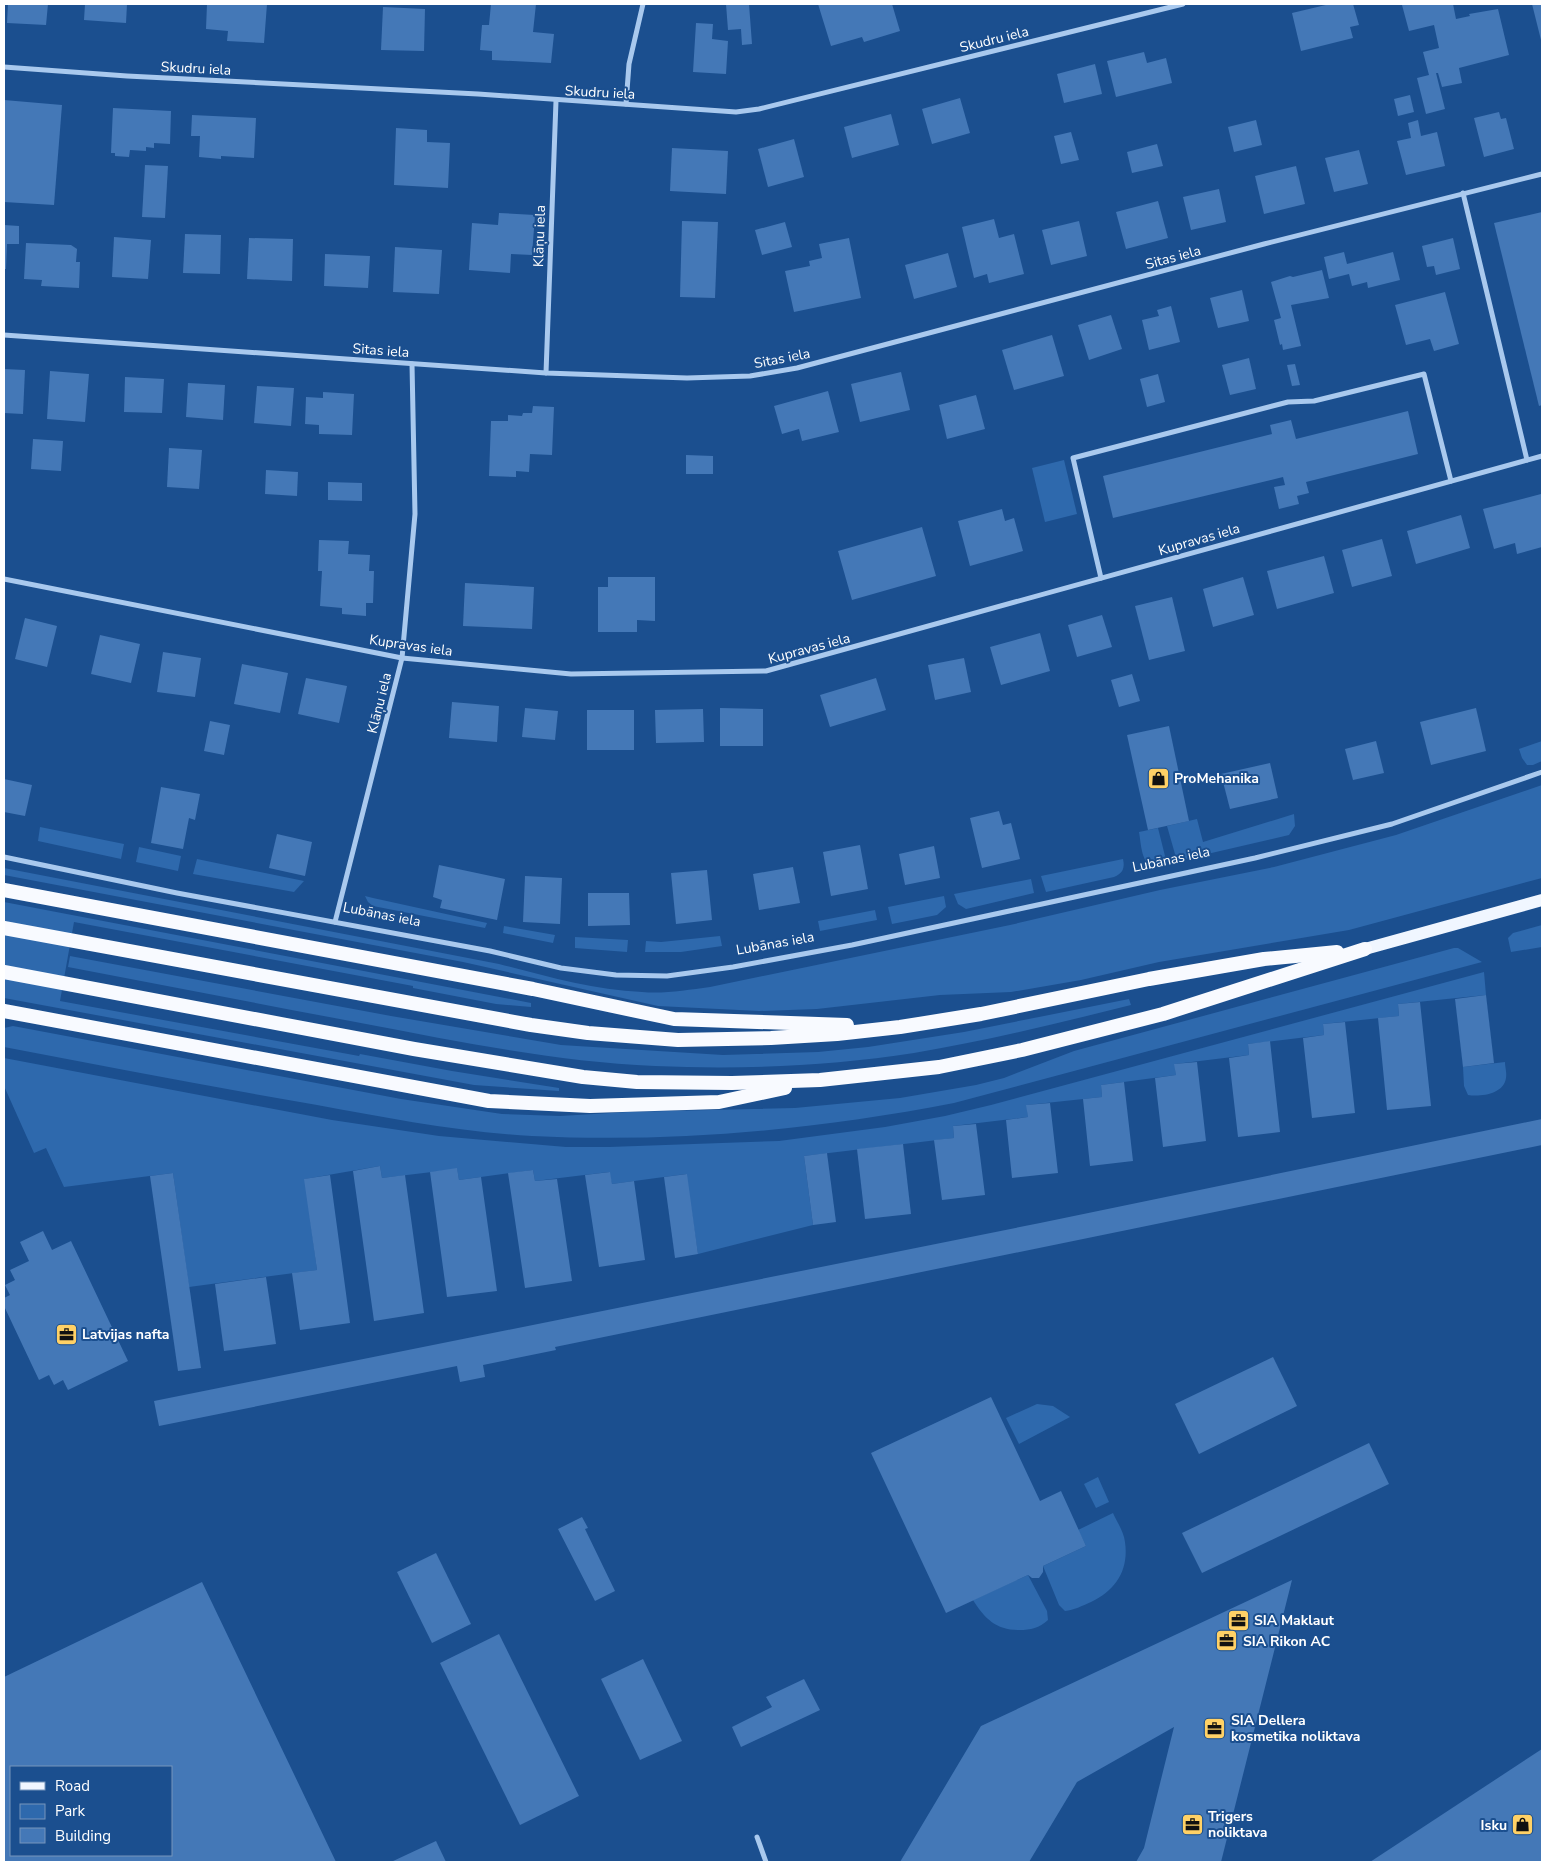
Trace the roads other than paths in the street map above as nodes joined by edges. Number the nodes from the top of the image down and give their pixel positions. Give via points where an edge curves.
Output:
1 (643, 4) edge
2 (1184, 4) edge
3 (4, 67) edge
4 (556, 101) junction
5 (626, 104) junction
6 (1542, 174) edge
7 (1463, 193) junction
8 (4, 335) edge
9 (412, 364) junction
10 (546, 373) junction
11 (1542, 456) edge
12 (1527, 460) junction
13 (1451, 481) junction
14 (1101, 578) junction
15 (4, 579) edge
16 (402, 658) junction
17 (1542, 772) edge
18 (4, 857) edge
19 (4, 890) edge
20 (1542, 900) edge
21 (335, 922) junction
22 (4, 928) edge
23 (1365, 949) junction
24 (4, 972) edge
25 (4, 1010) edge
26 (900, 1027) junction
27 (820, 1080) junction
28 (757, 1837) dead end
29 (766, 1862) edge

1 - 5 street via 629,64
2 - 5 street, Skudru iela via 759,109 736,112
3 - 4 street, Skudru iela
4 - 5 street, Skudru iela
4 - 10 street, Klāņu iela
6 - 7 street, Sitas iela
7 - 10 street, Sitas iela via 797,368 750,376 687,378
7 - 12 street
8 - 9 street, Sitas iela
9 - 10 street, Sitas iela
9 - 16 street, Klāņu iela via 415,514
11 - 12 street, Kupravas iela
12 - 13 street, Kupravas iela
13 - 14 street, Kupravas iela
13 - 14 street via 1424,374 1314,400 1288,402 1073,458
14 - 16 street, Kupravas iela via 766,671 571,674
15 - 16 street, Kupravas iela
16 - 21 street, Klāņu iela
17 - 21 street, Lubānas iela via 1392,824 1254,858 852,945 716,970 667,976 607,974 560,968 490,951
18 - 21 street, Lubānas iela
19 - 26 highway via 418,967 674,1019
20 - 23 main road
22 - 26 highway via 446,1011 588,1033 678,1040 771,1038
23 - 26 highway via 1264,959
23 - 27 highway via 1163,1014 1022,1050 939,1067
24 - 27 highway via 414,1049 583,1077 637,1082
25 - 27 highway via 489,1102 590,1106 719,1102
28 - 29 street

